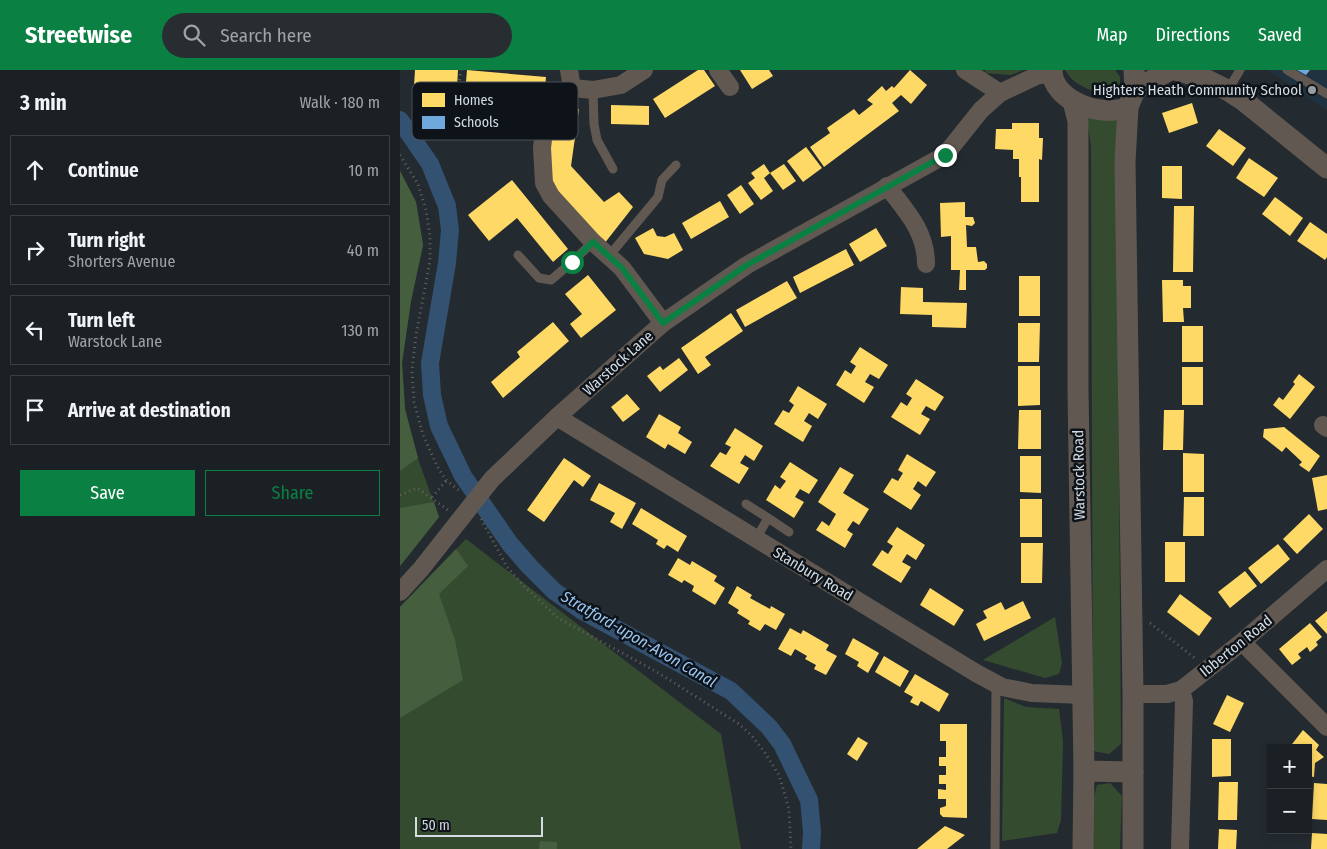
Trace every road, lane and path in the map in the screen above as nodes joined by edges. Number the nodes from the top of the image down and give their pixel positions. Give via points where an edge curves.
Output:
1 (644, 70) edge
2 (718, 70) edge
3 (964, 70) edge
4 (1170, 70) edge
5 (1175, 70) edge
6 (1240, 70) edge
7 (1287, 70) edge
8 (1052, 72) edge
9 (730, 88) dead end
10 (578, 89) edge
11 (1133, 89) edge
12 (593, 90) junction
13 (1228, 90) junction
14 (1000, 93) junction
15 (1327, 94) edge
16 (1073, 101) junction
17 (543, 140) edge
18 (400, 155) edge
19 (676, 165) dead end
20 (1327, 168) edge
21 (613, 169) dead end
22 (887, 186) junction
23 (593, 242) junction
24 (518, 255) dead end
25 (609, 256) junction
26 (926, 264) dead end
27 (663, 323) junction
28 (557, 417) junction
29 (446, 480) junction
30 (453, 484) dead end
31 (400, 495) edge
32 (746, 504) dead end
33 (479, 516) dead end
34 (768, 518) junction
35 (789, 532) dead end
36 (756, 539) junction
37 (1327, 568) edge
38 (400, 592) edge
39 (1146, 620) dead end
40 (1242, 642) junction
41 (1209, 669) junction
42 (996, 684) junction
43 (1181, 690) junction
44 (1133, 694) junction
45 (1083, 695) junction
46 (1327, 727) edge
47 (1084, 771) junction
48 (1133, 772) junction
49 (791, 849) edge
50 (995, 849) edge
51 (1083, 849) edge
52 (1133, 849) edge
53 (1180, 849) edge

1 - 12 street via 620,85
2 - 9 street
3 - 14 street
4 - 11 street
5 - 13 street via 1204,78
6 - 13 lane
7 - 15 lane
8 - 14 street, Warstock Lane
8 - 16 street via 1058,89
10 - 12 street
11 - 16 street via 1120,111 1099,110
11 - 44 street via 1125,162
12 - 21 lane via 597,140
13 - 20 street
14 - 22 street, Warstock Lane via 945,155
16 - 45 street, Warstock Road via 1078,121
17 - 23 street via 544,183 551,196
18 - 29 path via 418,184 430,236 430,261 412,370 414,402 423,435
19 - 25 lane via 662,180 658,197
22 - 26 street via 918,228 926,250
22 - 27 street, Warstock Lane via 747,265
23 - 24 lane via 550,280 539,278
23 - 25 street
25 - 27 street via 622,268
27 - 28 street, Warstock Lane
28 - 36 street, Stanbury Road
28 - 38 street, Warstock Lane via 492,479
29 - 30 path
29 - 31 path via 432,497 417,488
32 - 34 lane
33 - 49 path via 508,567 558,618 657,672 739,724 752,736 779,775 789,809
34 - 35 lane
34 - 36 lane
36 - 42 street, Stanbury Road
37 - 40 street, Ibberton Road
39 - 41 path
40 - 41 street, Ibberton Road
40 - 46 street
41 - 43 street, Ibberton Road
42 - 45 street, Stanbury Road via 1032,693
42 - 50 lane
43 - 44 street, Ibberton Road via 1167,694
43 - 53 street via 1184,701
44 - 48 street
45 - 47 street, Warstock Road
47 - 48 street
47 - 51 street, Warstock Road
48 - 52 street

